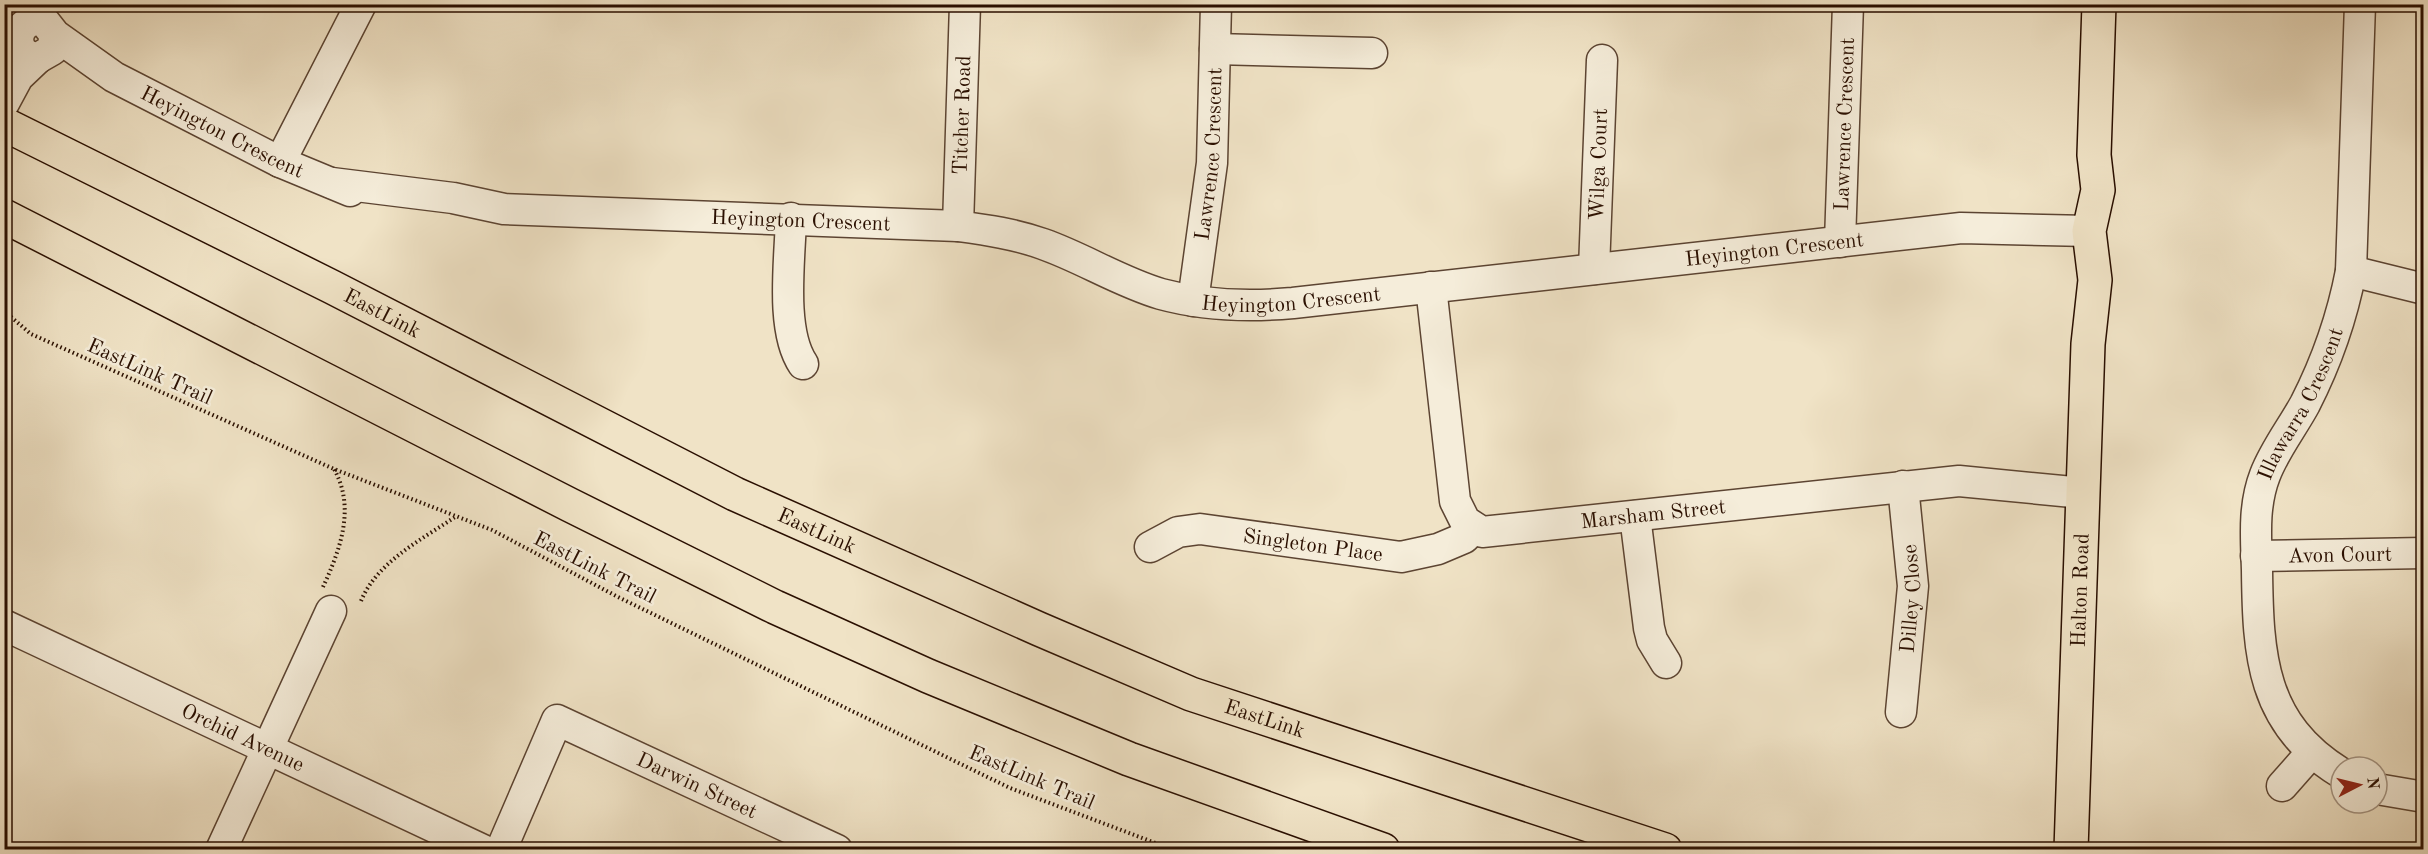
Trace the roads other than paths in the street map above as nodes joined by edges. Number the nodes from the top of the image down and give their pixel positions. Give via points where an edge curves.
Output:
1 (361, 4) edge
2 (965, 4) edge
3 (1216, 4) edge
4 (1848, 4) edge
5 (2098, 4) edge
6 (2360, 4) edge
7 (32, 34) edge
8 (1215, 49) junction
9 (1372, 53) dead end
10 (1602, 60) dead end
11 (4, 104) edge
12 (4, 124) edge
13 (280, 162) junction
14 (4, 216) edge
15 (791, 218) junction
16 (958, 226) junction
17 (2082, 230) junction
18 (1840, 242) junction
19 (1594, 269) junction
20 (2351, 271) junction
21 (1431, 287) junction
22 (2424, 289) edge
23 (1193, 301) junction
24 (803, 364) dead end
25 (1903, 486) junction
26 (2083, 493) junction
27 (1635, 516) junction
28 (1474, 528) junction
29 (1150, 547) dead end
30 (2424, 553) edge
31 (2256, 556) junction
32 (327, 599) road end
33 (4, 625) edge
34 (1666, 663) dead end
35 (1901, 712) dead end
36 (268, 751) junction
37 (2312, 752) junction
38 (2329, 764) edge
39 (2282, 786) dead end
40 (2389, 791) edge
41 (2424, 797) edge
42 (789, 839) edge
43 (221, 849) edge
44 (483, 849) edge
45 (501, 849) edge
46 (837, 849) edge
47 (1383, 849) edge
48 (1665, 849) edge
49 (2071, 849) edge

1 - 13 street
2 - 16 street, Titcher Road
3 - 8 street, Lawrence Crescent
4 - 18 street, Lawrence Crescent
5 - 17 main road, Halton Road via 2094,155 2098,190
6 - 20 street, Illawarra Crescent
7 - 11 street
7 - 13 street, Heyington Crescent
8 - 9 street
8 - 23 street, Lawrence Crescent via 1212,163
10 - 19 street, Wilga Court
12 - 48 main road, EastLink via 735,494 1039,629 1191,694
13 - 15 street, Heyington Crescent via 332,183 504,208
14 - 47 main road via 776,607 1097,746
15 - 16 street, Heyington Crescent
15 - 24 street via 789,325 792,344
16 - 23 street, Heyington Crescent via 1043,243 1136,285
17 - 18 street, Heyington Crescent via 1978,227
17 - 26 main road, Halton Road via 2096,280 2089,330
18 - 19 street, Heyington Crescent
19 - 21 street, Heyington Crescent
20 - 22 street
20 - 31 street, Illawarra Crescent via 2337,332 2324,364 2264,477 2256,512
21 - 23 street, Heyington Crescent via 1270,305
21 - 28 street via 1455,501 1459,513
25 - 26 street, Marsham Street via 1959,481
25 - 27 street, Marsham Street
25 - 35 street, Dilley Close via 1913,586
26 - 49 main road, Halton Road
27 - 28 street, Marsham Street via 1502,532
27 - 34 street via 1649,628
28 - 29 street, Singleton Place via 1445,547 1401,557 1200,529 1178,532
30 - 31 street, Avon Court
31 - 37 street, Illawarra Crescent via 2263,669 2282,714
32 - 36 street
33 - 36 street, Orchid Avenue
36 - 43 street
36 - 44 street, Orchid Avenue
37 - 38 street, Illawarra Crescent
37 - 39 street
40 - 41 street
42 - 45 street, Darwin Street via 557,720
42 - 46 street, Darwin Street

